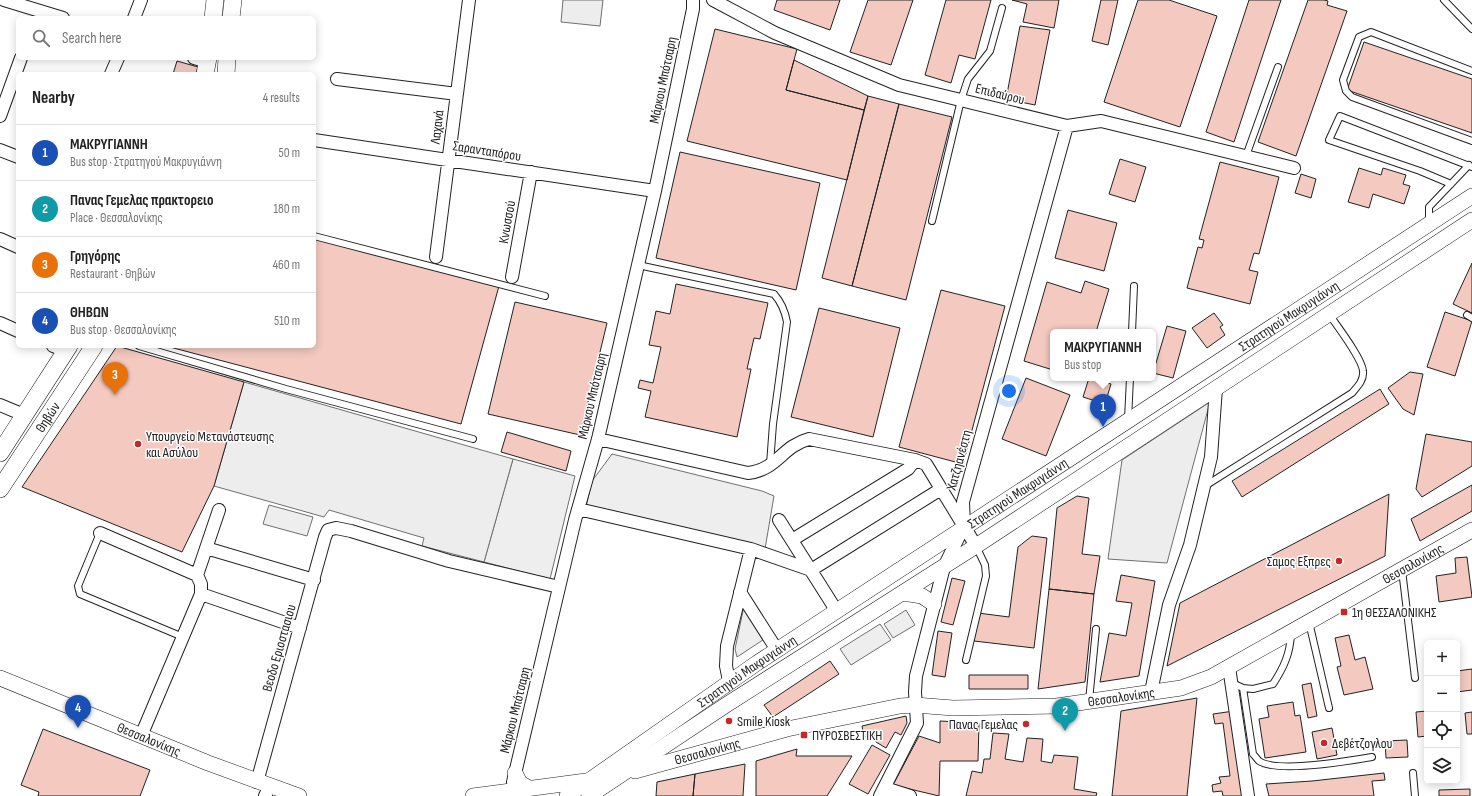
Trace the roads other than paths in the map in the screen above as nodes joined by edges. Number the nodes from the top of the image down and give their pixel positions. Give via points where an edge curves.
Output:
1 (4, 0) edge
2 (141, 0) edge
3 (216, 0) edge
4 (233, 0) edge
5 (469, 0) edge
6 (693, 0) edge
7 (713, 0) edge
8 (1444, 0) edge
9 (1002, 8) dead end
10 (39, 10) edge
11 (57, 16) edge
12 (135, 16) edge
13 (213, 16) edge
14 (231, 16) edge
15 (1472, 30) edge
16 (20, 60) edge
17 (117, 60) edge
18 (227, 60) edge
19 (1278, 67) dead end
20 (1472, 71) edge
21 (16, 72) edge
22 (112, 72) edge
23 (226, 72) edge
24 (16, 73) edge
25 (337, 79) dead end
26 (9, 93) edge
27 (457, 94) junction
28 (961, 100) junction
29 (0, 116) edge
30 (1067, 126) junction
31 (316, 140) edge
32 (1472, 142) edge
33 (0, 150) edge
34 (16, 156) edge
35 (1246, 156) junction
36 (448, 160) junction
37 (1470, 166) edge
38 (1294, 168) dead end
39 (531, 172) junction
40 (1451, 184) junction
41 (655, 191) junction
42 (1472, 196) edge
43 (1472, 220) edge
44 (932, 221) dead end
45 (1429, 224) junction
46 (316, 237) edge
47 (0, 239) edge
48 (16, 246) edge
49 (436, 257) dead end
50 (638, 265) junction
51 (512, 277) dead end
52 (1134, 286) dead end
53 (545, 296) dead end
54 (1329, 314) junction
55 (0, 323) edge
56 (1132, 329) edge
57 (16, 330) edge
58 (63, 348) edge
59 (93, 348) edge
60 (146, 348) edge
61 (1130, 381) edge
62 (1216, 388) junction
63 (0, 405) edge
64 (24, 415) junction
65 (1128, 419) junction
66 (473, 439) dead end
67 (598, 439) junction
68 (0, 453) edge
69 (916, 460) junction
70 (769, 467) junction
71 (1205, 486) junction
72 (0, 489) edge
73 (940, 489) junction
74 (578, 509) junction
75 (219, 510) dead end
76 (779, 520) dead end
77 (964, 526) junction
78 (1472, 530) edge
79 (100, 533) joint
80 (792, 540) junction
81 (976, 546) junction
82 (206, 548) junction
83 (752, 549) junction
84 (944, 567) junction
85 (811, 570) junction
86 (1402, 570) junction
87 (197, 575) junction
88 (314, 580) junction
89 (560, 587) junction
90 (740, 592) junction
91 (903, 593) junction
92 (201, 594) junction
93 (934, 604) junction
94 (836, 610) junction
95 (1309, 622) junction
96 (300, 628) junction
97 (1096, 629) dead end
98 (1292, 632) junction
99 (183, 637) junction
100 (777, 650) junction
101 (966, 660) dead end
102 (1229, 667) junction
103 (0, 678) edge
104 (1416, 678) dead end
105 (729, 681) junction
106 (1232, 683) junction
107 (1243, 688) junction
108 (1151, 692) junction
109 (1089, 702) junction
110 (916, 705) junction
111 (1329, 708) dead end
112 (141, 736) junction
113 (1372, 756) dead end
114 (515, 773) junction
115 (1413, 773) dead end
116 (619, 777) junction
117 (264, 788) edge
118 (529, 788) junction
119 (592, 789) edge
120 (882, 792) edge
121 (512, 793) edge
122 (299, 796) edge
123 (473, 796) edge
124 (567, 796) edge
125 (910, 796) edge
126 (1248, 796) edge
127 (1415, 796) edge

1 - 10 street
2 - 12 street
3 - 13 main road
4 - 14 main road
5 - 27 street, Λαχανά
6 - 41 street, Μάρκου Μπότσαρη
7 - 28 street, Επιδαύρου via 775,33 888,82
8 - 15 lane
9 - 28 lane via 990,51 968,79
10 - 11 street
16 - 21 street
17 - 22 street
18 - 23 main road
19 - 35 lane
20 - 32 lane via 1371,32 1359,37 1343,80 1346,92 1352,96
24 - 26 street
25 - 27 street
26 - 29 street
27 - 36 street, Λαχανά
28 - 30 street, Επιδαύρου
28 - 44 lane
30 - 35 street, Επιδαύρου via 1101,121
30 - 77 street, Χατζηανέστη via 963,502
31 - 36 street, Σαρανταπόρου
33 - 34 street
35 - 38 street, Επιδαύρου
36 - 39 street, Σαρανταπόρου
36 - 49 street, Λαχανά
37 - 40 lane
37 - 40 lane via 1340,116 1329,140 1413,168
39 - 41 street, Σαρανταπόρου
39 - 51 street, Κνωσσού
40 - 45 lane via 1429,206
41 - 50 street, Μάρκου Μπότσαρη
42 - 45 street, Στρατηγού Μακρυγιάννη
43 - 54 street, Στρατηγού Μακρυγιάννη
45 - 65 street, Στρατηγού Μακρυγιάννη
46 - 53 lane
47 - 48 street
50 - 67 street, Μάρκου Μπότσαρη
50 - 70 lane via 774,294 780,300 787,322
52 - 56 lane
54 - 62 street, Στρατηγού Μακρυγιάννη
54 - 71 lane via 1362,364 1362,379 1358,386 1352,393
55 - 57 street
58 - 64 main road, Θηβών
59 - 72 main road, Θηβών
60 - 66 lane
61 - 65 lane
62 - 71 street via 1211,457
62 - 81 street, Στρατηγού Μακρυγιάννη
63 - 64 street
64 - 68 main road, Θηβών
65 - 77 street, Στρατηγού Μακρυγιάννη
67 - 70 street via 748,473 760,472
67 - 74 street, Μάρκου Μπότσαρη
69 - 70 street via 809,439 792,446
69 - 73 street via 926,464
69 - 80 street via 908,469
71 - 108 street via 1190,545 1169,605
73 - 77 street
73 - 85 street
74 - 83 street
74 - 89 street, Μάρκου Μπότσαρη
75 - 82 street
76 - 80 street
77 - 81 street
77 - 84 street, Χατζηανέστη
77 - 94 street, Στρατηγού Μακρυγιάννη
78 - 86 street, Θεσσαλονίκης
79 - 87 street
79 - 99 lane via 78,586 80,594
80 - 85 street
81 - 84 street, Στρατηγού Μακρυγιάννη
81 - 101 lane via 984,560 986,576
82 - 87 street
82 - 88 street
83 - 85 street
83 - 90 street
84 - 91 street, Στρατηγού Μακρυγιάννη
84 - 93 street, Χατζηανέστη
85 - 94 street
86 - 95 street, Θεσσαλονίκης
86 - 104 lane
87 - 92 street via 201,584
88 - 89 street, Βεοδο Εριοστασιου via 325,537 328,530 336,528 449,561
88 - 96 street, Βεοδο Εριοστασιου
89 - 114 street, Μάρκου Μπότσαρη
90 - 100 street
90 - 105 street via 726,656
91 - 93 street via 922,596
91 - 116 street, Στρατηγού Μακρυγιάννη via 726,705
92 - 96 street
92 - 99 street
93 - 110 street, Χατζηανέστη via 916,676
94 - 100 street, Στρατηγού Μακρυγιάννη
95 - 98 street, Θεσσαλονίκης
95 - 111 lane
96 - 117 street, Βεοδο Εριοστασιου
97 - 109 lane
98 - 102 street, Θεσσαλονίκης
98 - 107 lane via 1290,651 1283,669 1273,684 1253,689
99 - 112 street
100 - 105 street, Στρατηγού Μακρυγιάννη
102 - 106 street
102 - 108 street, Θεσσαλονίκης via 1194,684
103 - 112 street, Θεσσαλονίκης
105 - 119 street, Στρατηγού Μακρυγιάννη
106 - 107 lane
106 - 126 street
107 - 113 lane via 1253,754 1259,761 1272,765 1326,765
108 - 109 street, Θεσσαλονίκης
109 - 110 street, Θεσσαλονίκης via 1040,707 953,708
110 - 116 street, Θεσσαλονίκης via 787,729
110 - 120 street, Χατζηανέστη via 917,723
112 - 117 street, Θεσσαλονίκης
114 - 118 street via 520,783
114 - 121 street, Μάρκου Μπότσαρη
115 - 127 lane
116 - 119 street, Στρατηγού Μακρυγιάννη
117 - 122 street, Θεσσαλονίκης
118 - 119 street
118 - 121 street
119 - 124 street, Στρατηγού Μακρυγιάννη
120 - 125 street
121 - 123 street

